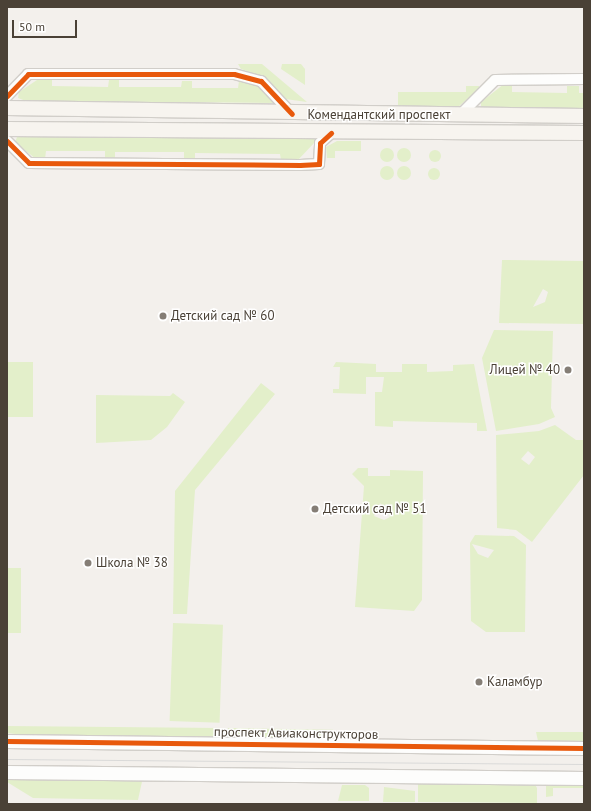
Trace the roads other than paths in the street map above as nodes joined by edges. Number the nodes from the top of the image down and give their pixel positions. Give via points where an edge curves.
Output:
1 (584, 79) edge
2 (7, 96) edge
3 (7, 108) edge
4 (292, 114) junction
5 (460, 115) junction
6 (584, 116) edge
7 (7, 129) edge
8 (331, 133) junction
9 (584, 133) edge
10 (7, 141) edge
11 (7, 741) edge
12 (584, 748) edge
13 (7, 772) edge
14 (584, 778) edge

1 - 5 street via 495,80
2 - 4 street via 28,74 234,74 261,81
3 - 4 main road, Комендантский проспект
4 - 5 main road, Комендантский проспект
5 - 6 main road, Комендантский проспект
7 - 8 main road, Комендантский проспект
8 - 9 main road, Комендантский проспект
8 - 10 street via 320,143 319,164 300,165 29,163
11 - 12 street, проспект Авиаконструкторов
13 - 14 street

